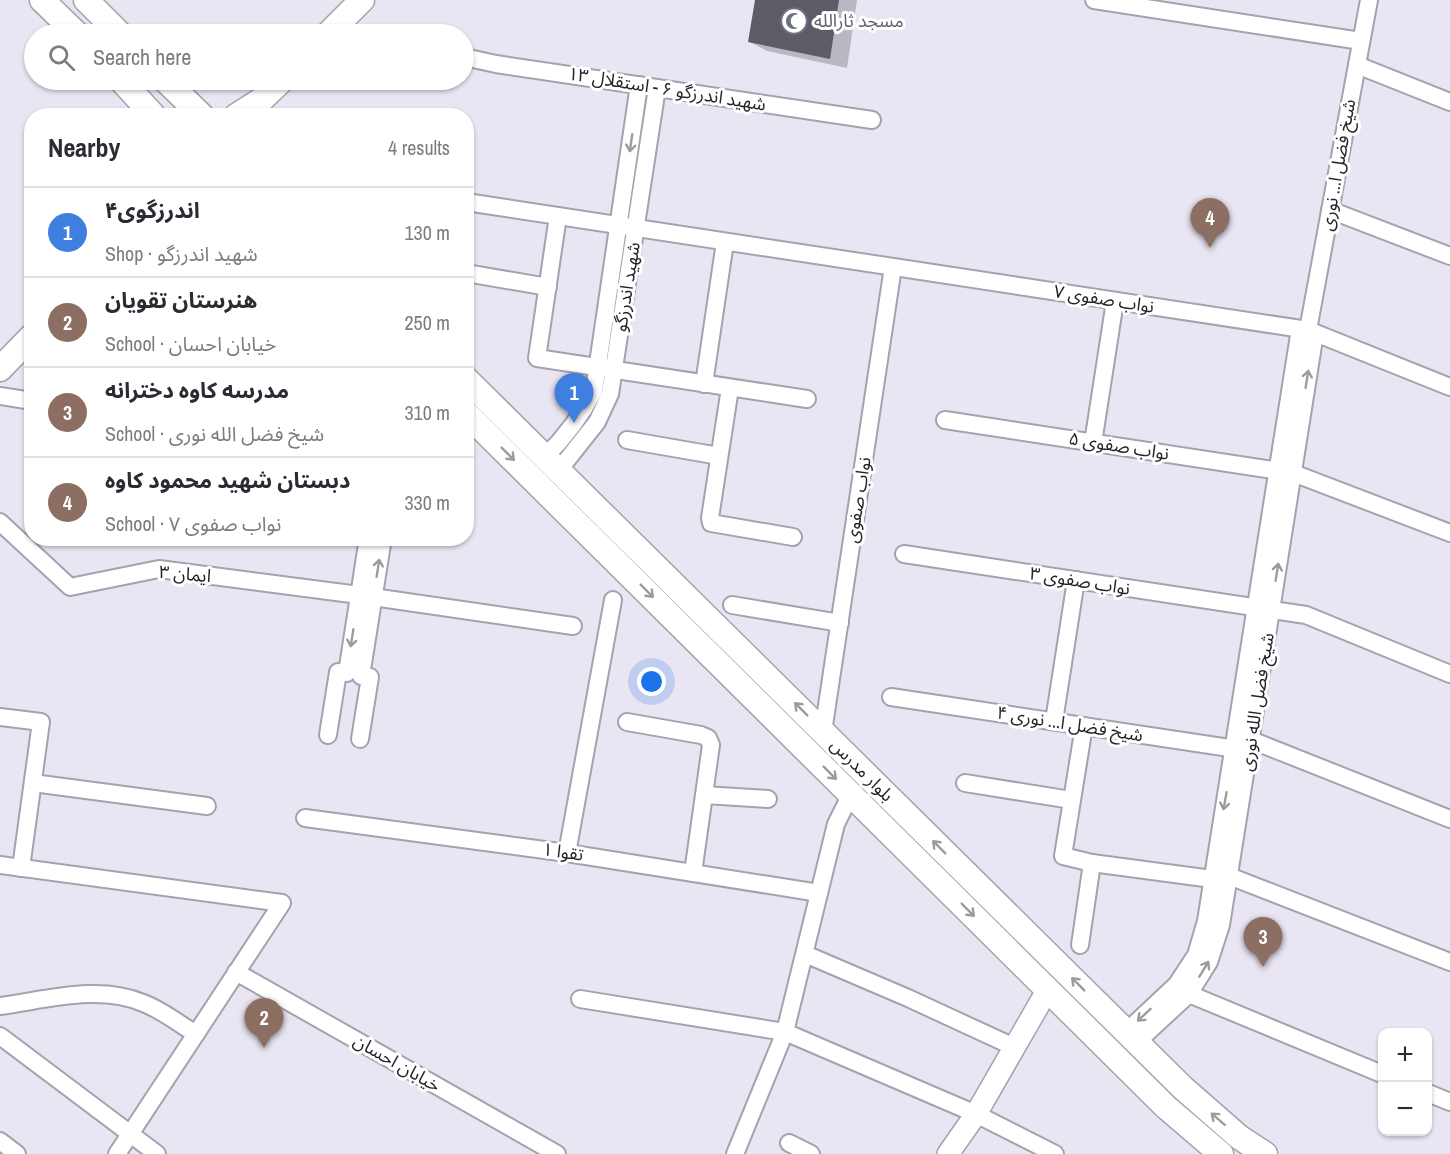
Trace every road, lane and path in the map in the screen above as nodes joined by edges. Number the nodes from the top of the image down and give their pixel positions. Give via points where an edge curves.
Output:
1 (42, 0) edge
2 (86, 0) edge
3 (362, 0) edge
4 (1094, 0) edge
5 (1369, 0) edge
6 (67, 24) edge
7 (110, 24) edge
8 (345, 24) edge
9 (1361, 41) junction
10 (474, 59) edge
11 (1357, 65) junction
12 (639, 85) junction
13 (657, 88) junction
14 (130, 90) edge
15 (175, 90) edge
16 (273, 90) edge
17 (1450, 102) edge
18 (147, 108) edge
19 (194, 108) edge
20 (257, 108) edge
21 (872, 120) dead end
22 (474, 203) edge
23 (1330, 210) junction
24 (558, 216) junction
25 (619, 226) junction
26 (636, 228) junction
27 (725, 242) junction
28 (1450, 256) edge
29 (893, 267) junction
30 (474, 274) edge
31 (548, 287) junction
32 (1115, 301) junction
33 (1308, 331) junction
34 (24, 344) edge
35 (0, 369) edge
36 (606, 369) junction
37 (704, 384) junction
38 (474, 386) edge
39 (1450, 387) edge
40 (730, 388) junction
41 (0, 396) edge
42 (24, 399) edge
43 (807, 399) dead end
44 (945, 420) dead end
45 (474, 421) edge
46 (627, 440) dead end
47 (1093, 443) junction
48 (719, 456) junction
49 (552, 463) junction
50 (1286, 472) junction
51 (0, 522) edge
52 (1450, 533) edge
53 (793, 537) dead end
54 (24, 544) edge
55 (26, 546) edge
56 (368, 546) edge
57 (381, 546) edge
58 (904, 554) dead end
59 (1076, 580) junction
60 (366, 596) junction
61 (613, 600) dead end
62 (732, 605) dead end
63 (1264, 608) junction
64 (840, 623) junction
65 (573, 626) dead end
66 (1450, 674) edge
67 (891, 697) dead end
68 (0, 717) edge
69 (1054, 721) junction
70 (627, 722) dead end
71 (1084, 726) junction
72 (823, 732) junction
73 (328, 735) dead end
74 (360, 739) dead end
75 (1245, 746) junction
76 (33, 783) junction
77 (965, 783) dead end
78 (851, 794) junction
79 (704, 795) junction
80 (768, 799) dead end
81 (1071, 800) junction
82 (207, 806) dead end
83 (305, 818) dead end
84 (1450, 819) edge
85 (567, 853) junction
86 (1092, 863) junction
87 (0, 865) edge
88 (21, 868) junction
89 (693, 873) junction
90 (1229, 876) junction
91 (1212, 879) junction
92 (819, 893) junction
93 (1080, 945) dead end
94 (805, 954) junction
95 (1450, 962) edge
96 (236, 972) junction
97 (1048, 989) junction
98 (1189, 994) junction
99 (580, 999) dead end
100 (0, 1006) edge
101 (785, 1032) junction
102 (196, 1034) junction
103 (0, 1036) edge
104 (1131, 1037) junction
105 (1014, 1047) junction
106 (1378, 1072) edge
107 (1432, 1095) edge
108 (1450, 1102) edge
109 (976, 1114) junction
110 (130, 1134) junction
111 (0, 1141) edge
112 (789, 1143) dead end
113 (18, 1154) edge
114 (117, 1154) edge
115 (157, 1154) edge
116 (557, 1154) edge
117 (735, 1154) edge
118 (811, 1154) edge
119 (948, 1154) edge
120 (1055, 1154) edge
121 (1221, 1154) edge
122 (1265, 1154) edge

1 - 6 main road
2 - 7 main road
3 - 8 main road
4 - 9 street
5 - 9 street, شیخ فضل ا... نوری
9 - 11 street, شیخ فضل ا... نوری
10 - 12 street, شهید اندرزگو ۶ - استقلال ۱۳
11 - 17 street
11 - 23 street, شیخ فضل ا... نوری
12 - 13 street, شهید اندرزگو ۶ - استقلال ۱۳
12 -> 25 street
13 - 21 street, شهید اندرزگو ۶ - استقلال ۱۳
13 - 26 street, شهید اندرزگو
14 - 18 main road
15 - 19 main road
16 - 20 main road
22 - 24 street, نواب صفوی ۷
23 - 28 street
23 - 33 street, شیخ فضل ا... نوری
24 - 25 street, نواب صفوی ۷
24 - 31 street
25 - 26 street, نواب صفوی ۷
25 - 36 street
26 - 27 street, نواب صفوی ۷
26 - 36 street, شهید اندرزگو
27 - 29 street, نواب صفوی ۷
27 - 37 street
29 - 32 street, نواب صفوی ۷
29 - 64 street, نواب صفوی
30 - 31 street
31 - 36 street via 537,358
32 - 33 street, نواب صفوی ۷
32 - 47 street
33 - 39 street, نواب صفوی ۷
33 - 50 street, شیخ فضل الله نوری
34 - 35 main road
36 - 37 street
36 - 49 street, شهید اندرزگو via 610,394 597,422
37 - 40 street
38 - 49 main road, بلوار مدرس
40 - 43 street
40 - 48 street
41 - 42 street
44 - 47 street, نواب صفوی ۵
45 -> 78 main road, بلوار مدرس
46 - 48 street
47 - 50 street, نواب صفوی ۵
48 - 53 street via 711,523
72 -> 49 main road, بلوار مدرس
50 - 52 street, نواب صفوی ۵
50 - 63 street, شیخ فضل الله نوری
51 - 54 street, ایمان ۳
55 - 60 street, ایمان ۳ via 70,587 159,569
56 - 60 street
60 -> 57 street
58 - 59 street, نواب صفوی ۳
59 - 63 street, نواب صفوی ۳
59 - 69 street
60 - 65 street
60 -> 73 street via 346,673 338,672
60 - 74 street via 361,676 370,677
61 - 85 street
62 - 64 street
63 - 66 street, نواب صفوی ۳ via 1306,615
63 - 75 street, شیخ فضل الله نوری
64 - 72 street, نواب صفوی
67 - 69 street, شیخ فضل ا... نوری ۴
68 - 76 street via 41,722
69 - 71 street, شیخ فضل ا... نوری ۴
70 - 79 street via 708,738 711,745
71 - 75 street, شیخ فضل ا... نوری ۴
71 - 81 street
104 -> 72 main road, بلوار مدرس
75 - 84 street, شیخ فضل ا... نوری ۴
75 - 90 street, شیخ فضل الله نوری
75 -> 91 street, شیخ فضل الله نوری
76 - 82 street
76 - 88 street
77 - 81 street
78 - 92 street via 836,824
78 -> 97 main road, بلوار مدرس
79 - 80 street
79 - 89 street
81 - 86 street via 1063,856
83 - 85 street, تقوا ۱
85 - 89 street, تقوا ۱
86 - 91 street
86 - 93 street
87 - 88 street
88 - 96 street via 282,903
89 - 92 street, تقوا ۱
90 - 91 street
90 - 95 street
98 -> 90 street, شیخ فضل الله نوری via 1209,962 1221,925
91 -> 104 street, شیخ فضل الله نوری via 1196,955 1177,984
92 - 94 street
94 - 101 street
94 - 105 street
96 - 102 street
96 - 116 street, خیابان احسان
97 - 105 street
97 - 121 main road, بلوار مدرس via 1166,1107
98 - 104 street, شیخ فضل الله نوری
98 - 106 street
99 - 101 street
100 - 102 street via 83,994 114,995 143,1003
101 - 109 street
101 - 117 street
102 - 110 street
103 - 110 street
122 -> 104 main road, بلوار مدرس via 1239,1137
105 - 109 street
107 - 108 street
109 - 119 street
109 - 120 street
110 - 114 street
110 - 115 street
111 - 113 street
112 - 118 street

